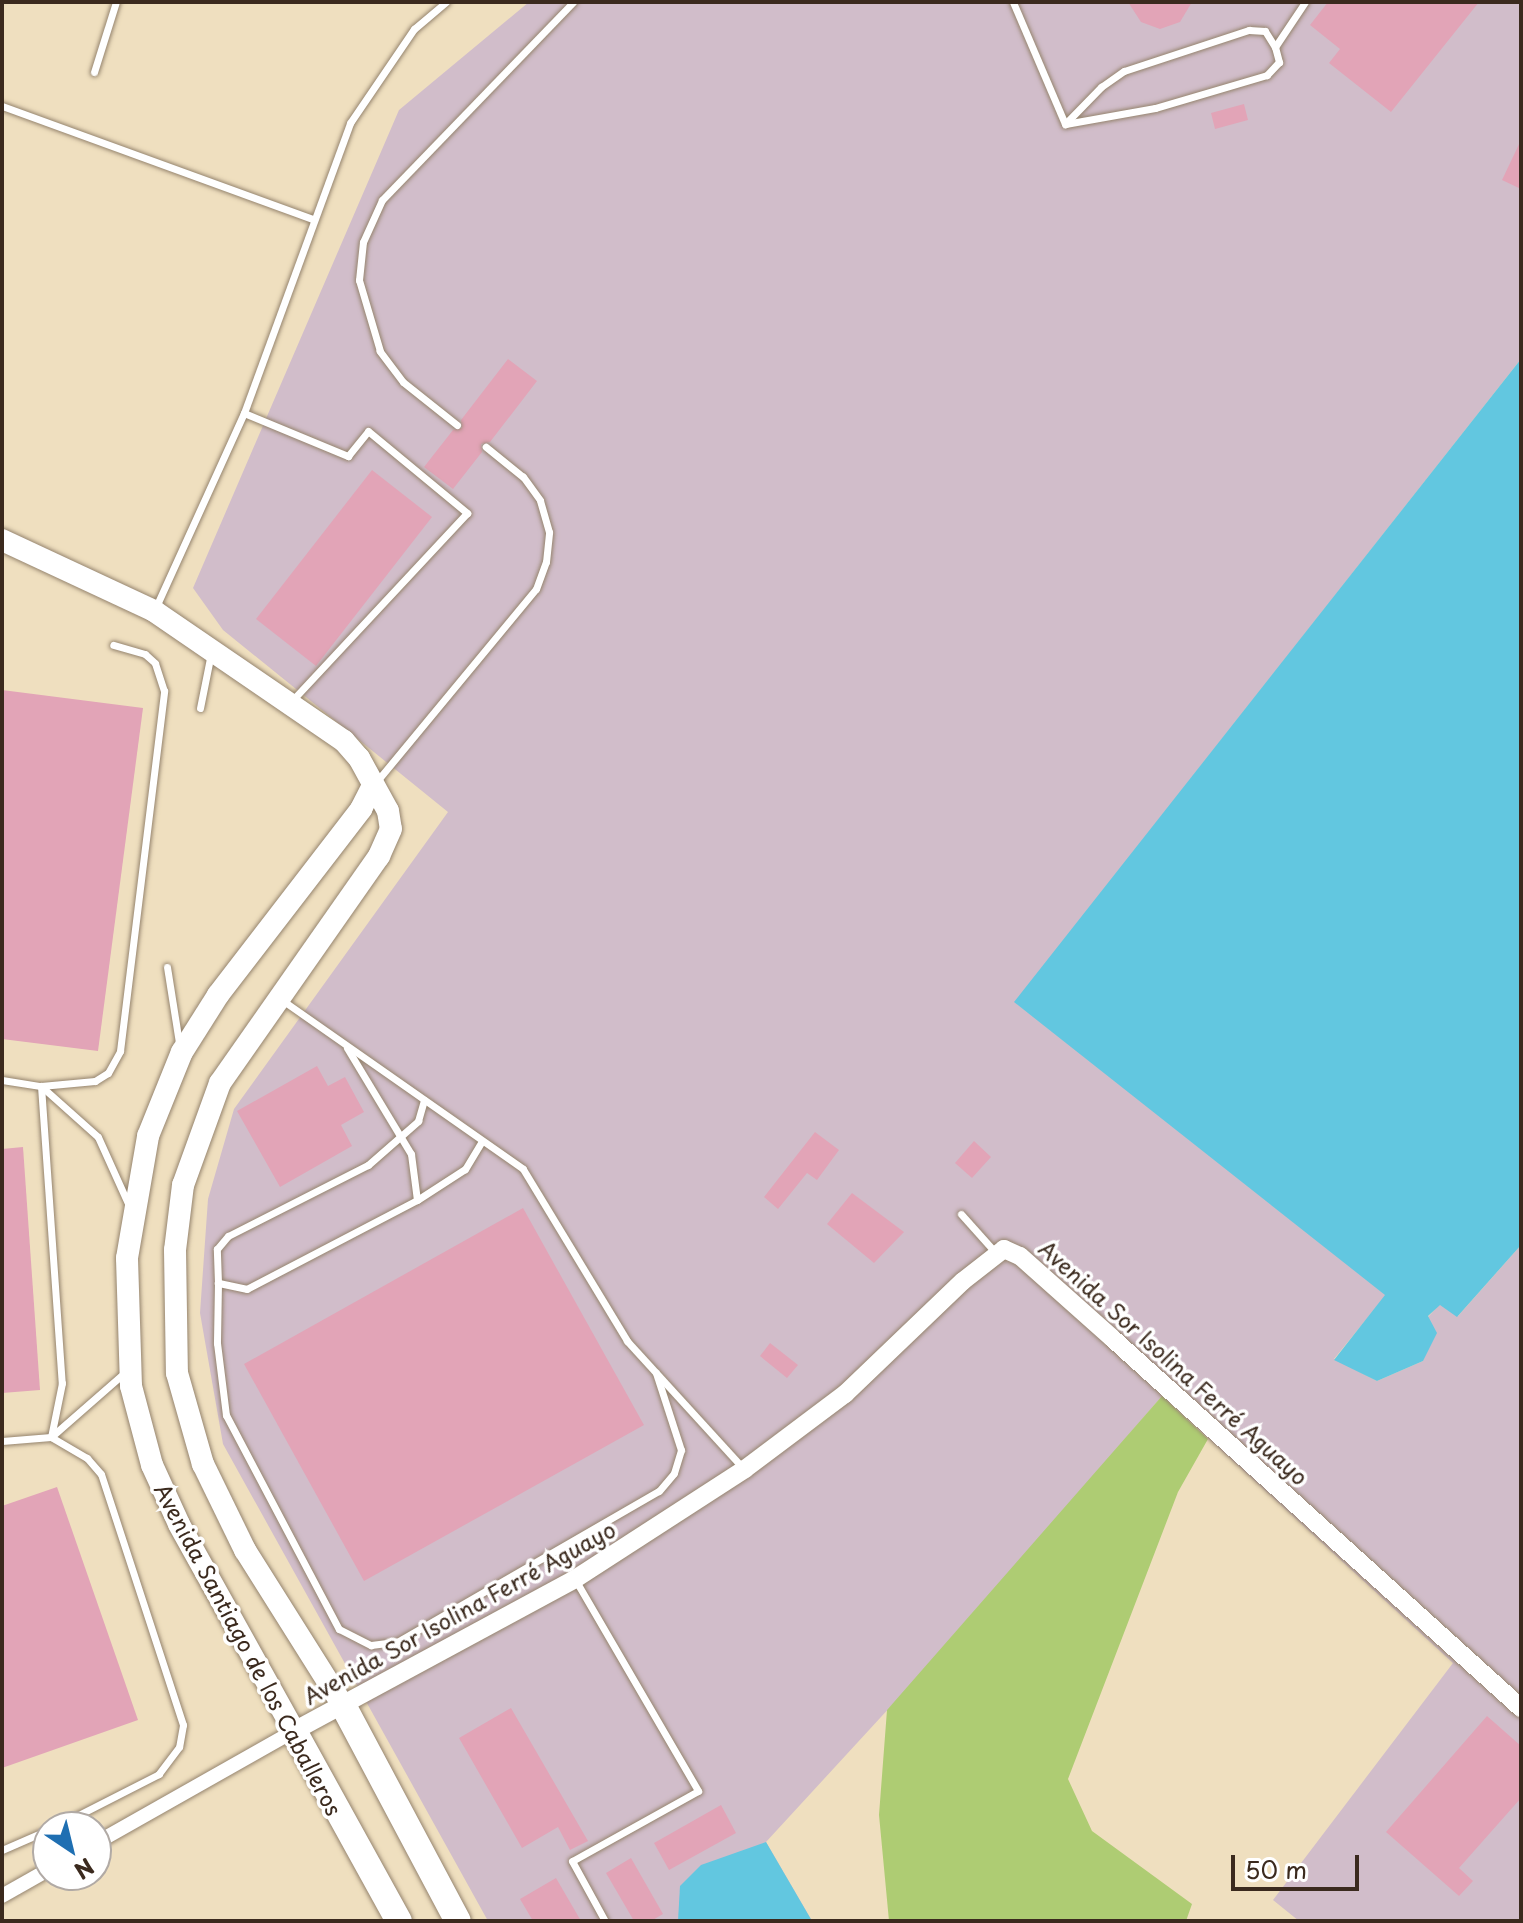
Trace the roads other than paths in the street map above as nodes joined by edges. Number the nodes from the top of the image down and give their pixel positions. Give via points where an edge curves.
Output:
1 (116, 2) edge
2 (446, 2) edge
3 (573, 2) edge
4 (1013, 2) edge
5 (1305, 2) edge
6 (1275, 47) junction
7 (94, 72) dead end
8 (2, 106) edge
9 (1065, 124) junction
10 (313, 219) junction
11 (244, 413) junction
12 (457, 425) dead end
13 (486, 447) dead end
14 (2, 540) edge
15 (154, 611) junction
16 (113, 645) dead end
17 (212, 651) junction
18 (289, 704) junction
19 (200, 708) dead end
20 (372, 787) junction
21 (167, 967) dead end
22 (277, 997) junction
23 (346, 1046) junction
24 (182, 1052) junction
25 (2, 1080) edge
26 (41, 1086) junction
27 (424, 1100) junction
28 (399, 1136) junction
29 (482, 1141) junction
30 (417, 1200) junction
31 (132, 1214) junction
32 (961, 1214) dead end
33 (995, 1252) junction
34 (218, 1283) junction
35 (129, 1368) junction
36 (656, 1373) junction
37 (51, 1437) junction
38 (2, 1441) edge
39 (745, 1469) junction
40 (575, 1579) junction
41 (344, 1707) junction
42 (1521, 1708) edge
43 (294, 1731) junction
44 (86, 1811) edge
45 (112, 1834) edge
46 (32, 1837) edge
47 (2, 1850) edge
48 (32, 1879) edge
49 (2, 1896) edge
50 (399, 1921) edge
51 (458, 1921) edge
52 (605, 1921) edge

1 - 7 lane
2 - 10 lane via 414,29 350,123
3 - 12 lane via 382,200 363,242 359,280 380,351 403,382
4 - 9 lane
5 - 6 lane
6 - 9 lane via 1275,69 1250,84
6 - 9 lane via 1265,31 1249,30 1166,55 1101,87
8 - 10 lane
10 - 11 lane
11 - 15 lane
11 - 18 lane via 348,456 368,431 467,513
13 - 20 lane via 523,477 540,500 549,532 546,562 536,589
14 - 15 main road
15 - 17 main road
16 - 26 lane via 145,654 155,663 164,691 120,1051 108,1073 95,1081
17 - 18 main road
17 - 19 lane
18 - 20 main road via 350,747
20 - 22 main road, Avenida Santiago de los Caballeros via 388,811 389,838
20 - 24 main road, Avenida Santiago de los Caballeros
21 - 24 lane
22 - 23 lane
22 - 41 main road, Avenida Santiago de los Caballeros via 220,1083 193,1150 177,1217 174,1343 184,1404 216,1493
23 - 27 lane
23 - 28 lane
24 - 31 main road, Avenida Santiago de los Caballeros via 148,1136
25 - 26 lane
26 - 31 lane via 98,1137
26 - 37 lane via 62,1383
27 - 28 lane via 418,1121
27 - 29 lane
28 - 30 lane via 411,1154
28 - 34 lane via 368,1165 228,1236 217,1249
29 - 30 lane via 465,1169
29 - 36 lane via 523,1169 627,1341
30 - 34 lane via 247,1289
31 - 35 main road, Avenida Santiago de los Caballeros via 125,1305
32 - 33 lane
33 - 39 street, Avenida Sor Isolina Ferré Aguayo via 845,1394
33 - 42 street, Avenida Sor Isolina Ferré Aguayo via 1013,1251
34 - 36 lane via 217,1343 226,1415 332,1618 349,1637 371,1645 397,1642 659,1491 674,1473 681,1450
35 - 37 lane
35 - 43 main road, Avenida Santiago de los Caballeros via 140,1423 165,1496
36 - 39 lane
37 - 38 lane
37 - 44 lane via 87,1458 101,1474 183,1725 179,1747 159,1774
39 - 40 street, Avenida Sor Isolina Ferré Aguayo
40 - 41 street, Avenida Sor Isolina Ferré Aguayo
40 - 52 lane via 698,1791 572,1861
41 - 43 street, Avenida Sor Isolina Ferré Aguayo
41 - 51 highway, Avenida Santiago de los Caballeros
43 - 45 street
43 - 50 highway, Avenida Santiago de los Caballeros
46 - 47 lane
48 - 49 street

